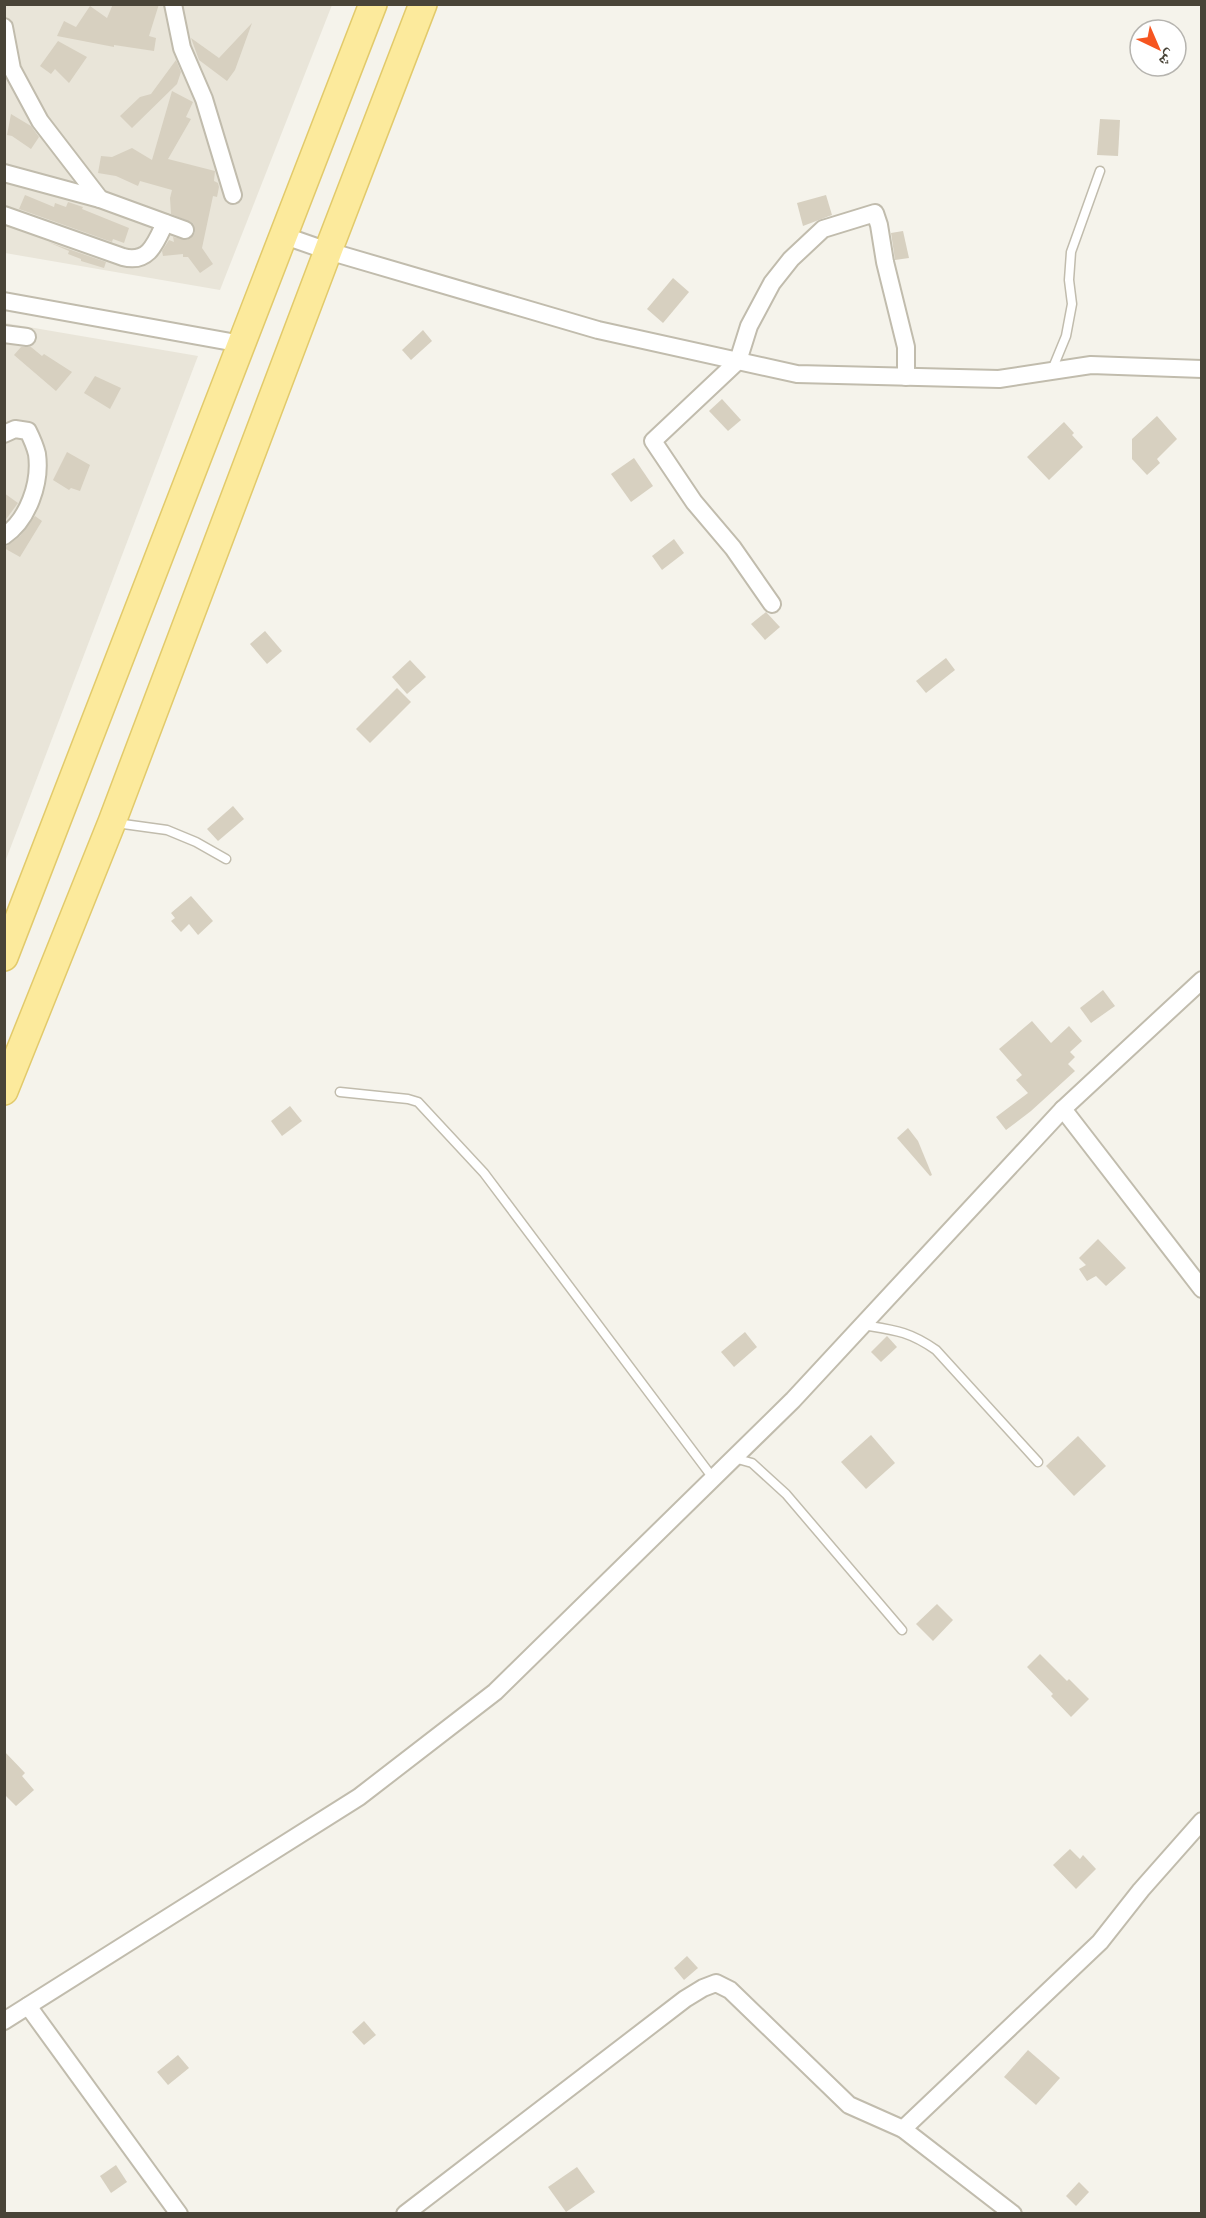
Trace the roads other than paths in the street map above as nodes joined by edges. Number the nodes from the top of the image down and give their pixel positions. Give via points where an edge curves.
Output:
1 (173, 4) edge
2 (373, 4) edge
3 (423, 4) edge
4 (4, 27) edge
5 (1100, 171) dead end
6 (4, 173) edge
7 (233, 195) dead end
8 (100, 199) junction
9 (4, 215) edge
10 (165, 223) junction
11 (184, 230) dead end
12 (285, 236) junction
13 (328, 251) junction
14 (4, 301) edge
15 (4, 334) edge
16 (27, 337) dead end
17 (242, 344) junction
18 (738, 361) junction
19 (1202, 369) edge
20 (1052, 371) junction
21 (906, 377) junction
22 (4, 434) edge
23 (4, 536) edge
24 (772, 604) dead end
25 (112, 822) junction
26 (226, 859) dead end
27 (4, 957) edge
28 (1202, 980) edge
29 (4, 1091) edge
30 (339, 1092) dead end
31 (1063, 1109) junction
32 (1202, 1289) edge
33 (863, 1324) junction
34 (734, 1458) junction
35 (1038, 1462) dead end
36 (713, 1478) junction
37 (902, 1630) dead end
38 (1202, 1821) edge
39 (28, 2006) junction
40 (4, 2020) edge
41 (903, 2129) junction
42 (179, 2214) edge
43 (405, 2214) edge
44 (1013, 2214) edge

1 - 7 street via 182,48 204,99
2 - 12 main road
3 - 13 main road
4 - 8 street via 12,69 40,121
5 - 20 lane via 1071,252 1072,304 1066,336
6 - 8 street
8 - 10 street
9 - 10 street via 135,259 151,251
10 - 11 street
12 - 13 street
12 - 17 main road
13 - 18 street via 598,330
13 - 25 main road
14 - 17 street
15 - 16 street
17 - 27 main road
18 - 21 street via 797,374
18 - 21 street via 749,326 772,283 791,259 824,229 875,213 906,347
18 - 24 street via 653,441
19 - 20 street via 1091,365
20 - 21 street via 999,379
22 - 23 street via 15,429 28,432 37,452 30,504 17,525
25 - 26 lane via 167,830
25 - 29 main road
28 - 31 street
30 - 36 lane via 418,1102 484,1173
31 - 32 street
31 - 33 street
33 - 34 street
33 - 35 lane via 917,1337 936,1350
34 - 36 street
34 - 37 lane via 752,1463 786,1494
36 - 39 street via 486,1699 358,1797
38 - 41 street via 1100,1942
39 - 40 street
39 - 42 street
41 - 43 street via 849,2105 730,1990 716,1983 685,1999
41 - 44 street

